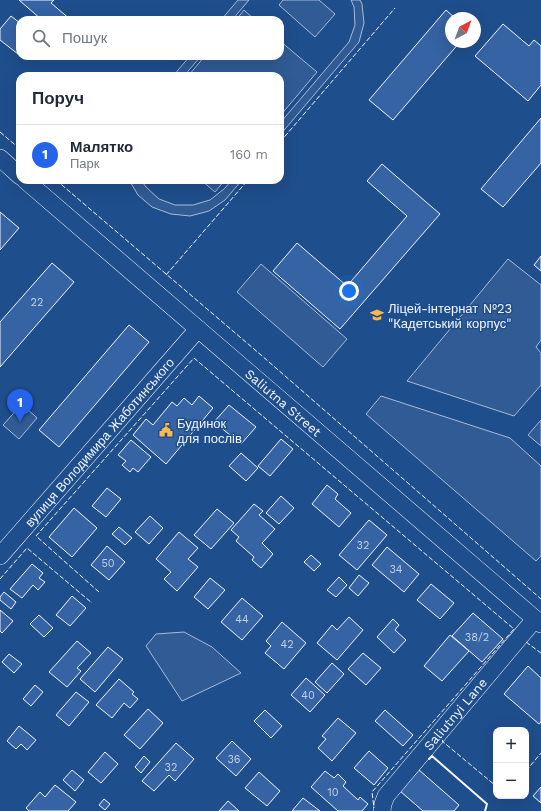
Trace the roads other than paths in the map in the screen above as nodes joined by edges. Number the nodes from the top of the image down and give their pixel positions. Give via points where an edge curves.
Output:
1 (0, 158) edge
2 (16, 172) edge
3 (30, 184) edge
4 (198, 329) junction
5 (0, 556) edge
6 (538, 622) edge
7 (382, 811) edge

1 - 2 street
3 - 4 street, Saliutna Street
4 - 5 street, вулиця Володимира Жаботинського
4 - 6 street, Saliutna Street
6 - 7 street, Saliutnyi Lane via 386,796

